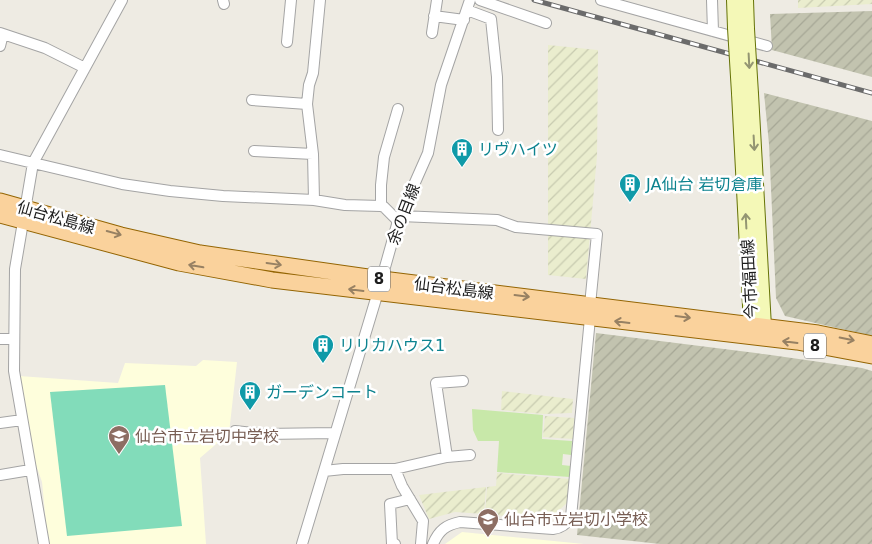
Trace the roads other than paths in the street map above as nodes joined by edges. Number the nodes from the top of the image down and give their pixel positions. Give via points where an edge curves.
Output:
1 (122, 0) edge
2 (291, 0) edge
3 (320, 0) edge
4 (437, 0) edge
5 (480, 0) edge
6 (601, 0) edge
7 (712, 0) edge
8 (734, 0) edge
9 (746, 0) edge
10 (467, 10) edge
11 (434, 16) junction
12 (546, 23) dead end
13 (741, 28) junction
14 (713, 31) junction
15 (2, 33) edge
16 (432, 34) dead end
17 (287, 42) dead end
18 (0, 46) edge
19 (767, 46) dead end
20 (85, 68) junction
21 (252, 99) dead end
22 (307, 104) junction
23 (398, 109) dead end
24 (498, 130) dead end
25 (254, 151) dead end
26 (313, 154) junction
27 (0, 155) edge
28 (33, 163) junction
29 (314, 200) junction
30 (0, 201) edge
31 (381, 206) junction
32 (0, 215) edge
33 (24, 215) junction
34 (399, 218) junction
35 (380, 286) junction
36 (590, 312) junction
37 (757, 330) junction
38 (0, 339) edge
39 (14, 339) junction
40 (872, 344) edge
41 (872, 356) edge
42 (463, 381) dead end
43 (22, 420) junction
44 (0, 423) edge
45 (235, 432) dead end
46 (335, 433) junction
47 (470, 455) dead end
48 (447, 457) junction
49 (395, 469) junction
50 (30, 470) junction
51 (324, 472) junction
52 (0, 475) edge
53 (410, 499) junction
54 (44, 544) edge
55 (302, 544) edge
56 (395, 544) edge
57 (421, 544) edge
58 (433, 544) edge

1 - 20 street
2 - 17 street
3 - 22 street
4 - 11 street
5 - 12 street
6 - 14 street
7 - 14 street
8 - 13 main road, 今市福田線
9 - 13 main road, 今市福田線
10 - 11 street
10 - 24 street via 491,19 498,77
10 - 34 street, 余の目線 via 441,85 428,153
11 - 16 street
13 - 37 main road, 今市福田線, bridge
14 - 19 street
15 - 18 street
15 - 20 street via 45,48
20 - 28 street
21 - 22 street
22 - 26 street
23 - 31 street via 384,157
25 - 26 street
26 - 29 street
27 - 28 street
28 - 29 street via 122,184 170,191
28 - 33 street
29 - 31 street via 345,206
30 - 33 main road, 仙台松島線 / 8
31 - 34 street
32 - 33 main road, 仙台松島線 / 8
33 - 35 main road, 仙台松島線 / 8 via 200,254
33 - 39 street via 15,269
34 - 35 street, 余の目線
34 - 36 street via 497,220 516,226 597,234
35 - 36 main road, 仙台松島線 / 8
35 - 46 street, 余の目線
36 - 37 main road, 仙台松島線 / 8
36 - 58 street via 571,517 567,524 552,529 460,522 450,524
37 -> 40 main road, 8 via 825,334
41 -> 37 main road, 8 via 797,342
38 - 39 street
39 - 43 street via 14,371
42 - 48 street via 436,383
43 - 44 street
43 - 50 street
45 - 46 street
46 - 51 street, 余の目線
47 - 48 street
48 - 49 street
49 - 51 street
49 - 53 street
50 - 52 street
50 - 54 street
51 - 55 street, 余の目線
53 - 56 street via 390,504 392,544
53 - 57 street via 423,521

